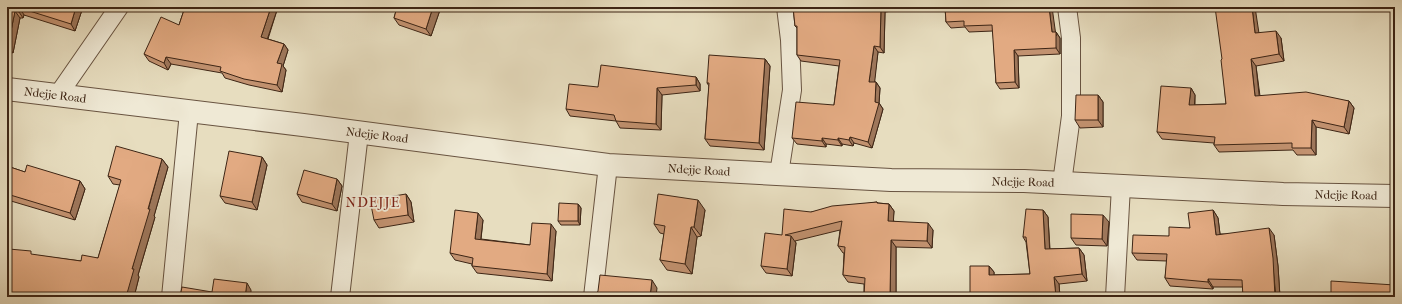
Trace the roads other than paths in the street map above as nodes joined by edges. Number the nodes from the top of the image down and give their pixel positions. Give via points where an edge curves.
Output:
1 (119, 7) edge
2 (786, 7) edge
3 (1067, 7) edge
4 (7, 89) edge
5 (58, 95) junction
6 (190, 112) junction
7 (358, 133) junction
8 (608, 165) junction
9 (779, 174) junction
10 (1062, 183) junction
11 (1121, 186) junction
12 (1395, 196) edge
13 (171, 297) edge
14 (340, 297) edge
15 (593, 297) edge
16 (1115, 297) edge

1 - 5 street
2 - 9 street via 792,90
3 - 10 street via 1071,38 1071,116
4 - 5 street, Ndejje Road
5 - 6 street, Ndejje Road
6 - 7 street, Ndejje Road
6 - 13 street
7 - 8 street, Ndejje Road
7 - 14 street
8 - 9 street, Ndejje Road
8 - 15 street
9 - 10 street, Ndejje Road via 891,180
10 - 11 street, Ndejje Road
11 - 12 street, Ndejje Road via 1283,194
11 - 16 street

